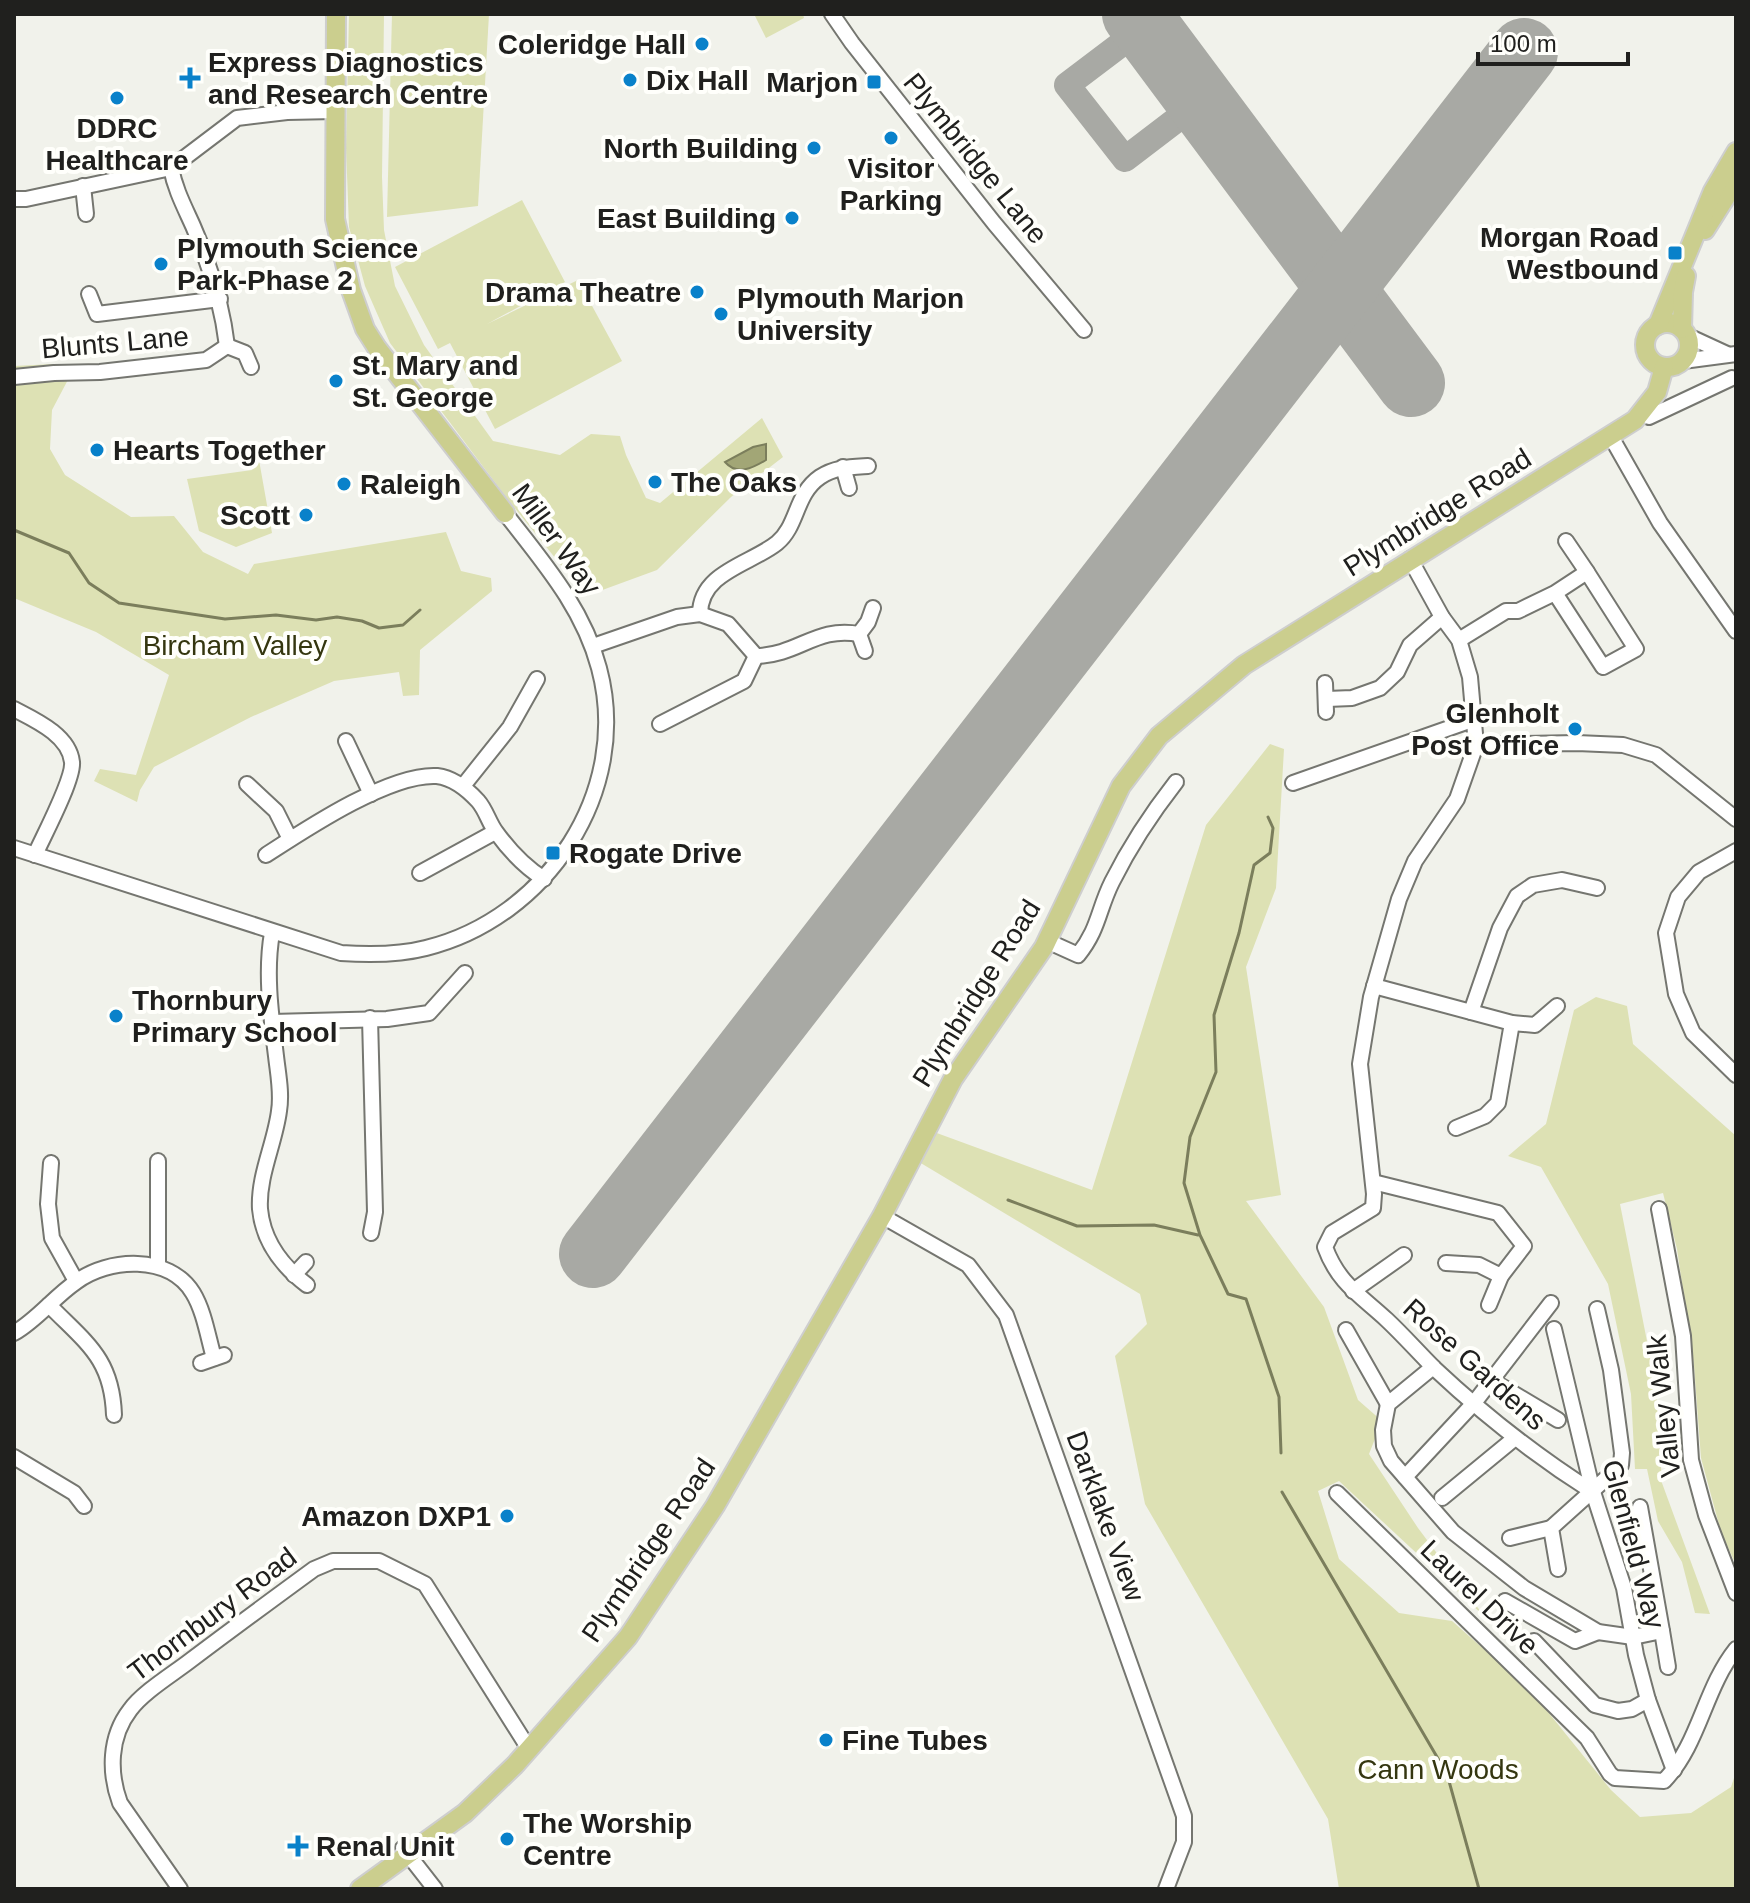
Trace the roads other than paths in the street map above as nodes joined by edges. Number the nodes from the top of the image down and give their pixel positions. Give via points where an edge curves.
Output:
1 (336, 14) edge
2 (832, 14) edge
3 (335, 111) junction
4 (1736, 152) edge
5 (171, 168) junction
6 (1736, 181) edge
7 (83, 186) junction
8 (14, 199) edge
9 (86, 214) dead end
10 (89, 294) dead end
11 (220, 299) junction
12 (1658, 325) junction
13 (1084, 330) dead end
14 (1685, 332) junction
15 (223, 349) junction
16 (1732, 354) edge
17 (1683, 361) junction
18 (251, 367) dead end
19 (1664, 367) junction
20 (14, 377) edge
21 (1734, 382) edge
22 (1649, 417) dead end
23 (1610, 435) junction
24 (868, 466) dead end
25 (843, 467) junction
26 (849, 488) dead end
27 (505, 513) joint
28 (1566, 541) dead end
29 (1410, 559) junction
30 (1587, 572) junction
31 (1555, 593) junction
32 (873, 608) dead end
33 (700, 614) junction
34 (1442, 617) junction
35 (1736, 631) edge
36 (859, 634) junction
37 (1459, 640) junction
38 (593, 646) junction
39 (865, 651) dead end
40 (756, 656) junction
41 (537, 679) dead end
42 (1325, 683) dead end
43 (14, 709) edge
44 (1475, 719) junction
45 (660, 724) dead end
46 (346, 741) dead end
47 (1476, 745) junction
48 (1176, 782) dead end
49 (1293, 783) dead end
50 (247, 784) dead end
51 (463, 786) junction
52 (371, 794) junction
53 (1736, 819) edge
54 (495, 832) junction
55 (290, 839) junction
56 (14, 848) edge
57 (1736, 851) edge
58 (35, 855) junction
59 (266, 855) dead end
60 (420, 873) dead end
61 (544, 879) junction
62 (1597, 888) dead end
63 (272, 933) junction
64 (1047, 941) junction
65 (465, 973) dead end
66 (1374, 986) junction
67 (1557, 1006) dead end
68 (1471, 1012) junction
69 (370, 1018) junction
70 (272, 1022) junction
71 (1512, 1023) junction
72 (1736, 1075) edge
73 (1456, 1128) dead end
74 (158, 1161) dead end
75 (51, 1163) dead end
76 (1373, 1182) junction
77 (1659, 1209) dead end
78 (882, 1216) junction
79 (368, 1226) dead end
80 (1404, 1255) dead end
81 (306, 1262) dead end
82 (1446, 1263) dead end
83 (158, 1266) junction
84 (294, 1275) junction
85 (1501, 1276) junction
86 (76, 1281) junction
87 (307, 1285) dead end
88 (1353, 1291) junction
89 (1551, 1303) dead end
90 (49, 1305) junction
91 (1489, 1305) dead end
92 (1597, 1309) dead end
93 (1554, 1329) dead end
94 (1346, 1330) dead end
95 (14, 1333) edge
96 (213, 1359) dead end
97 (1433, 1367) junction
98 (1491, 1380) junction
99 (1474, 1403) junction
100 (1388, 1404) junction
101 (114, 1415) dead end
102 (1558, 1420) dead end
103 (1515, 1438) junction
104 (14, 1457) edge
105 (1405, 1477) junction
106 (1593, 1492) junction
107 (1337, 1493) dead end
108 (1442, 1498) dead end
109 (84, 1506) dead end
110 (1640, 1507) dead end
111 (1551, 1528) junction
112 (1510, 1538) dead end
113 (1558, 1569) dead end
114 (1736, 1593) edge
115 (1505, 1601) dead end
116 (1662, 1631) junction
117 (1598, 1632) junction
118 (1633, 1637) junction
119 (1534, 1641) dead end
120 (1736, 1649) edge
121 (1668, 1667) dead end
122 (1648, 1700) junction
123 (529, 1749) junction
124 (1674, 1770) junction
125 (406, 1852) junction
126 (180, 1889) edge
127 (347, 1889) edge
128 (360, 1889) edge
129 (435, 1889) edge
130 (1166, 1889) edge

1 - 3 main road, Miller Way
2 - 13 street, Plymbridge Lane
3 - 5 street via 237,118
3 - 27 main road, Miller Way via 335,219 365,329
4 - 12 main road via 1713,191
5 - 7 street
5 - 11 street
6 - 14 main road via 1689,264 1683,292
7 - 8 street
7 - 9 street
10 - 11 street via 97,314
11 - 15 street
12 - 14 main road via 1668,323
12 - 19 main road via 1647,336 1646,353
14 - 16 street
14 - 17 main road via 1688,353
15 - 18 street via 245,353
15 - 20 street, Blunts Lane via 206,360
16 - 17 street
16 - 21 street
17 - 19 main road
19 - 23 main road, Plymbridge Road via 1657,392 1635,420
21 - 22 street
23 - 29 main road, Plymbridge Road
23 - 35 street via 1660,523
24 - 25 street
25 - 26 street
25 - 33 street via 809,486 782,540 734,567 707,590
27 - 38 street, Miller Way via 570,599
28 - 30 street
29 - 34 street
29 - 64 main road, Plymbridge Road via 1244,665 1159,736 1121,786
30 - 31 street
30 - 31 street via 1636,649 1603,667
31 - 37 street via 1518,611 1506,611
32 - 36 street
33 - 38 street
33 - 40 street via 728,624
34 - 37 street
34 - 42 street via 1410,645 1397,672 1380,688 1326,705
36 - 39 street
36 - 40 street via 831,631 785,652
37 - 44 street
38 - 61 street, Miller Way via 606,720 600,776 581,827
40 - 45 street via 744,681 676,710
41 - 51 street via 510,727
43 - 58 street via 56,734 72,759
44 - 47 street
44 - 49 street
46 - 52 street
47 - 53 street via 1623,745 1656,755
47 - 66 street via 1457,799 1415,861
48 - 64 street via 1143,824 1110,885 1092,937 1078,955
50 - 55 street via 276,811
51 - 52 street via 440,776 414,777
51 - 54 street via 481,804
52 - 55 street
54 - 60 street
54 - 61 street
55 - 59 street
56 - 58 street, Miller Way
57 - 72 street via 1699,872 1678,897 1666,933 1676,994 1693,1033
58 - 63 street, Miller Way
61 - 63 street, Miller Way via 490,922 426,949 341,953
62 - 68 street via 1562,880 1533,885 1517,896 1500,928
63 - 70 street
64 - 78 main road, Plymbridge Road via 953,1079
65 - 69 street via 429,1013
66 - 68 street
66 - 76 street via 1360,1064
67 - 71 street via 1535,1025
68 - 71 street
69 - 70 street
69 - 79 street via 375,1212
70 - 84 street via 279,1112 260,1208 275,1256
71 - 73 street via 1498,1103 1485,1116
74 - 83 street
75 - 86 street via 52,1238
76 - 85 street via 1498,1213 1524,1246
76 - 88 street, Rose Gardens via 1373,1208 1332,1233 1325,1247 1331,1265
77 - 114 street, Valley Walk via 1683,1336 1691,1460
78 - 123 main road, Plymbridge Road via 706,1522 628,1637
78 - 130 street, Darklake View via 968,1265 1006,1315 1184,1816 1184,1842
80 - 88 street
81 - 84 street
82 - 85 street via 1479,1265
83 - 86 street via 108,1267
83 - 96 street via 194,1294
84 - 87 street
85 - 91 street
86 - 90 street
88 - 97 street, Rose Gardens
89 - 98 street
90 - 95 street
90 - 101 street via 103,1363
92 - 106 street via 1622,1453 1621,1465
93 - 106 street, Glenfield Way
94 - 100 street
97 - 99 street, Rose Gardens
97 - 100 street
98 - 99 street
98 - 102 street
99 - 103 street, Rose Gardens
99 - 105 street
100 - 105 street via 1384,1446
103 - 106 street, Rose Gardens
103 - 108 street
104 - 109 street via 74,1493
105 - 117 street via 1453,1532 1524,1588
106 - 111 street
106 - 118 street, Glenfield Way via 1624,1588
107 - 124 street, Laurel Drive via 1587,1738 1610,1774 1664,1781
110 - 116 street
111 - 112 street
111 - 113 street
115 - 117 street via 1575,1641
116 - 118 street
116 - 121 street
117 - 118 street
118 - 122 street, Glenfield Way
119 - 122 street via 1595,1705 1618,1711
120 - 124 street
122 - 124 street, Glenfield Way
123 - 125 main road, Plymbridge Road via 465,1813
123 - 126 street, Thornbury Road via 425,1584 379,1561 333,1561 314,1569 165,1680 123,1721 113,1757 115,1790
125 - 127 main road, Plymbridge Road
125 - 128 main road, Plymbridge Road
125 - 129 street

